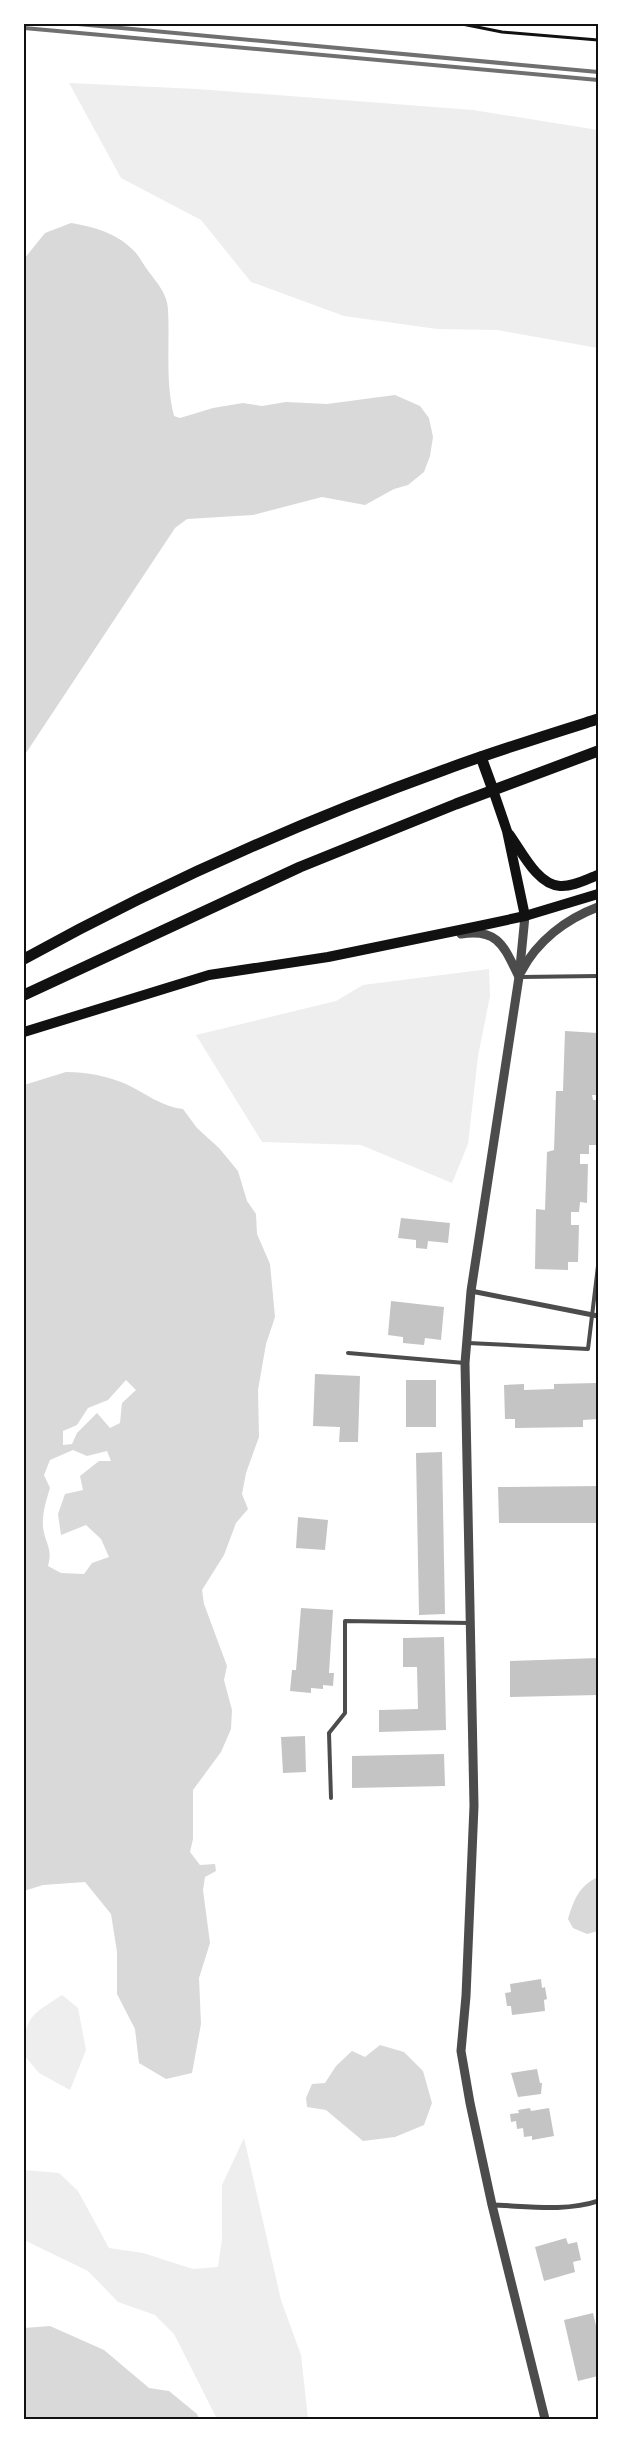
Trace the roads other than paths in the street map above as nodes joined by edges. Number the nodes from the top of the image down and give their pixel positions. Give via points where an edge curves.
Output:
1 (598, 719) edge
2 (598, 751) edge
3 (480, 757) junction
4 (493, 790) junction
5 (506, 831) junction
6 (598, 875) edge
7 (598, 894) edge
8 (598, 907) edge
9 (525, 916) junction
10 (328, 957) junction
11 (24, 959) edge
12 (598, 976) edge
13 (519, 977) junction
14 (24, 995) edge
15 (24, 1032) edge
16 (598, 1266) edge
17 (471, 1291) junction
18 (592, 1315) junction
19 (598, 1316) edge
20 (465, 1342) junction
21 (348, 1353) dead end
22 (465, 1363) junction
23 (470, 1622) junction
24 (331, 1798) dead end
25 (598, 2201) edge
26 (492, 2205) junction
27 (545, 2419) edge

1 - 3 main road
2 - 4 main road
3 - 4 main road
3 - 11 main road via 346,807 203,870
4 - 5 main road
4 - 14 main road via 300,867
5 - 6 main road via 541,876 552,885 562,886
5 - 9 main road
7 - 9 main road
8 - 13 street via 563,924 549,936 526,962
9 - 10 main road
9 - 13 street
10 - 13 street via 486,933 504,948
10 - 15 main road via 209,976
12 - 13 lane
13 - 17 street
16 - 18 lane
17 - 18 street
17 - 20 street
18 - 19 street
18 - 20 lane via 588,1349
20 - 22 street
21 - 22 lane
22 - 23 street
23 - 24 lane via 345,1621 345,1712 329,1732
23 - 26 street via 474,1806 461,2051
25 - 26 street via 587,2205 551,2207
26 - 27 street

